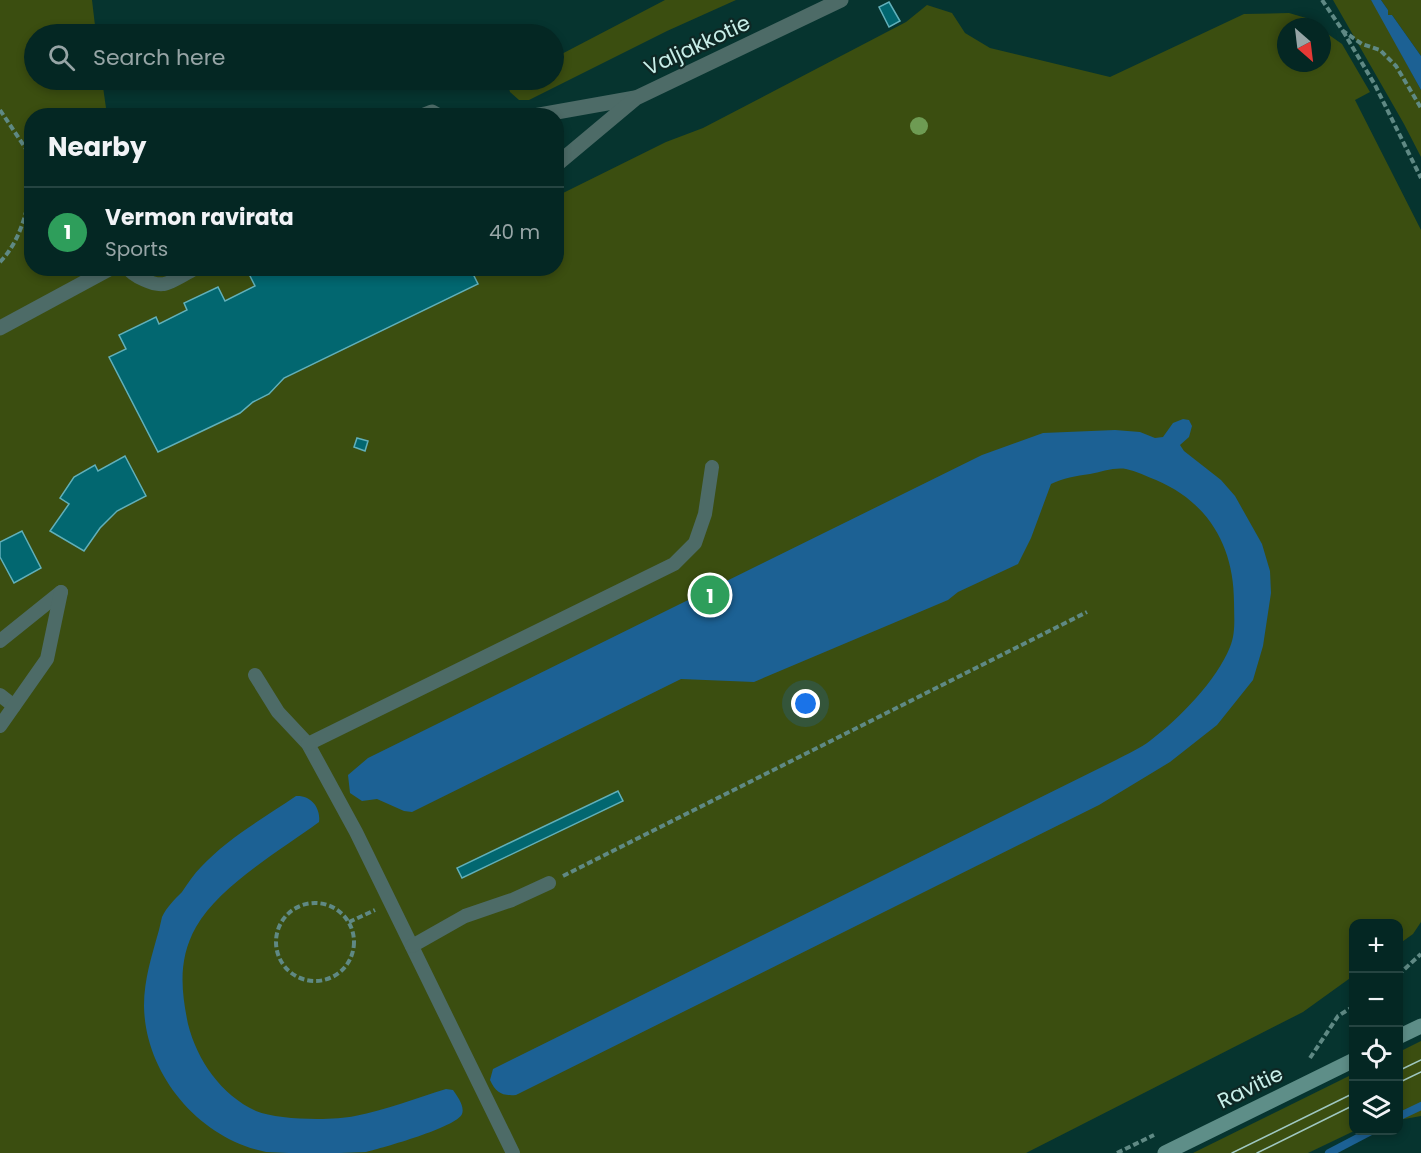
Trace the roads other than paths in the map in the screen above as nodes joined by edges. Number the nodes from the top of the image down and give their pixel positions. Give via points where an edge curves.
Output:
1 (841, 0) edge
2 (636, 98) junction
3 (564, 111) edge
4 (564, 158) edge
5 (96, 276) edge
6 (137, 276) edge
7 (180, 276) edge
8 (0, 328) edge
9 (712, 468) dead end
10 (0, 641) edge
11 (255, 675) dead end
12 (0, 695) edge
13 (14, 706) junction
14 (0, 726) edge
15 (308, 744) junction
16 (549, 883) road end
17 (412, 946) junction
18 (1421, 1026) edge
19 (1403, 1035) edge
20 (1349, 1062) edge
21 (513, 1153) edge
22 (1165, 1153) edge

1 - 2 street, Valjakkotie
2 - 3 street, Valjakkotie
2 - 4 street, Valjakkotie
5 - 8 street
6 - 7 lane via 164,284
9 - 15 lane via 705,514 695,543 674,564
10 - 13 lane via 61,592 47,659
11 - 15 lane via 278,711
12 - 13 lane
13 - 14 lane
15 - 17 lane
16 - 17 lane via 465,916
17 - 21 lane
18 - 19 street
20 - 22 street, Ravitie

